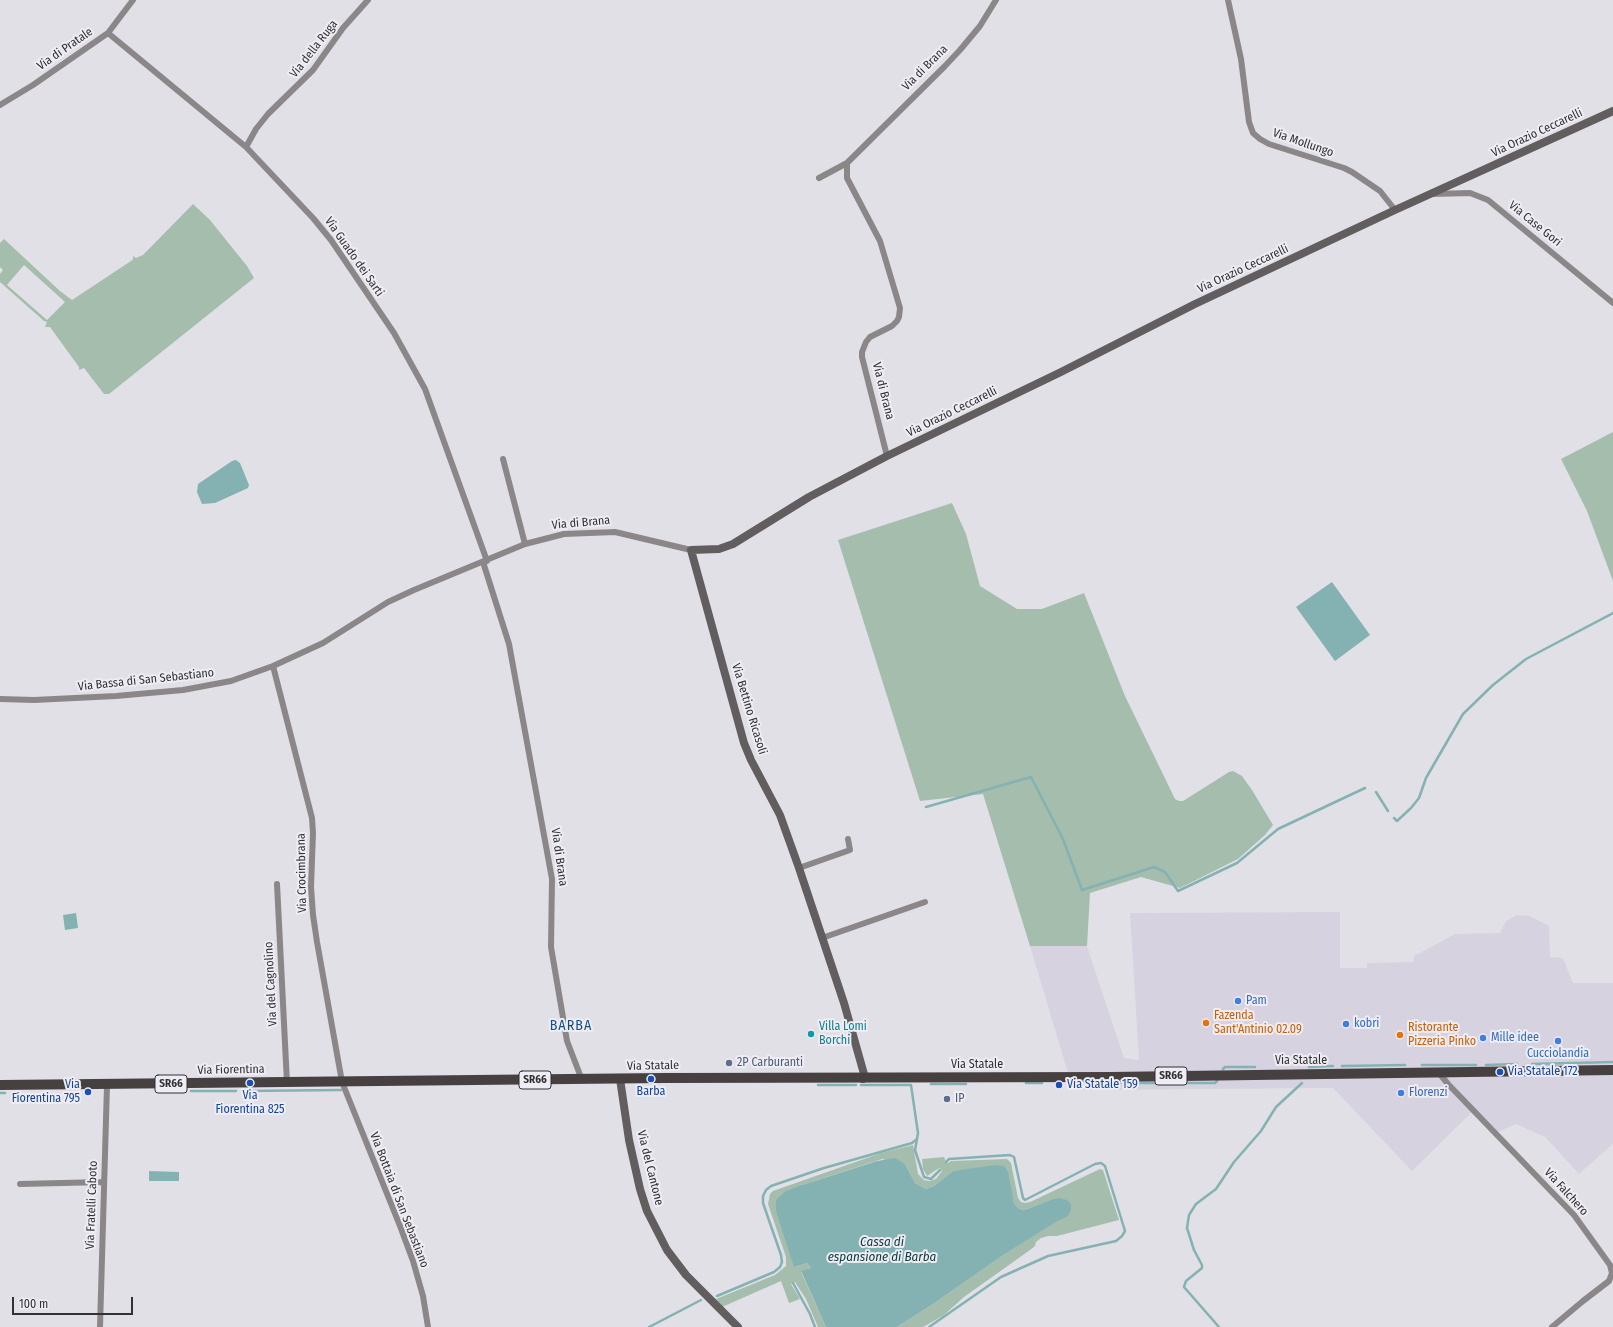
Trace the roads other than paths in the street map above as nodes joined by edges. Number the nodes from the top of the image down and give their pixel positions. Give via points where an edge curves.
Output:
1 (133, 0) edge
2 (368, 0) edge
3 (996, 0) edge
4 (1228, 0) edge
5 (108, 33) junction
6 (0, 105) edge
7 (1613, 111) edge
8 (246, 146) junction
9 (847, 163) junction
10 (819, 178) dead end
11 (1431, 194) junction
12 (1395, 210) junction
13 (1613, 303) edge
14 (887, 456) junction
15 (503, 459) dead end
16 (525, 544) junction
17 (691, 550) junction
18 (485, 561) junction
19 (273, 666) junction
20 (0, 699) edge
21 (848, 839) dead end
22 (799, 868) junction
23 (277, 884) dead end
24 (925, 902) dead end
25 (822, 938) junction
26 (1613, 1070) edge
27 (1439, 1073) junction
28 (620, 1079) junction
29 (863, 1079) junction
30 (582, 1080) junction
31 (342, 1082) junction
32 (287, 1083) junction
33 (107, 1085) junction
34 (0, 1086) edge
35 (104, 1182) junction
36 (20, 1184) dead end
37 (100, 1327) edge
38 (428, 1327) edge
39 (738, 1327) edge
40 (1552, 1327) edge

1 - 5 street, Via di Pratale
2 - 8 street, Via della Ruga via 313,70 268,114
3 - 9 street, Via di Brana via 980,26 960,50
4 - 12 street, Via Mollungo via 1253,133 1269,144 1352,172 1380,192
5 - 6 street, Via di Pratale
5 - 8 street, Via Guado dei Sarti
7 - 11 street, Via Orazio Ceccarelli
8 - 18 street, Via Guado dei Sarti via 326,234 394,334 425,389
9 - 10 street, Via di Brana
9 - 14 street, Via di Brana via 847,178 880,241 900,308 898,321 870,337 862,352
11 - 12 street, Via Orazio Ceccarelli
11 - 13 street, Via Case Gori via 1470,193 1488,200
12 - 14 street, Via Orazio Ceccarelli via 1195,304
14 - 17 street, Via di Brana via 809,497 733,544 719,549
15 - 16 street
16 - 17 street, Via di Brana via 564,534 615,532
16 - 18 street, Via di Brana
17 - 22 street, Via Bettino Ricasoli via 744,743 780,815
18 - 19 street, Via Bassa di San Sebastiano via 388,602 323,643
18 - 30 street, Via di Brana via 509,644 552,879 551,947 567,1041
19 - 20 street, Via Bassa di San Sebastiano via 232,681 184,690 72,699
19 - 31 street, Via Crocimbrana via 312,818 313,915
21 - 22 street via 850,850
22 - 25 street, Via Bettino Ricasoli
23 - 32 street, Via del Cagnolino
24 - 25 street
25 - 29 street, Via Bettino Ricasoli via 846,1010 864,1074
26 - 27 main road, Via Statale / SR66
27 - 29 main road, Via Statale / SR66
27 - 40 street, Via Falchero via 1574,1215 1610,1266 1612,1272 1609,1281
28 - 29 main road, Via Statale / SR66
28 - 30 main road, Via Statale / SR66
28 - 39 street, Via del Cantone via 629,1140 647,1211 667,1250 686,1275
30 - 31 main road, Via Statale / SR66
31 - 32 main road, Via Fiorentina / SR66
31 - 38 street, Via Bottaia di San Sebastiano via 413,1261
32 - 33 main road, Via Fiorentina / SR66
33 - 34 main road, Via Fiorentina / SR66
33 - 35 street, Via Fratelli Caboto
35 - 36 street
35 - 37 street, Via Fratelli Caboto

